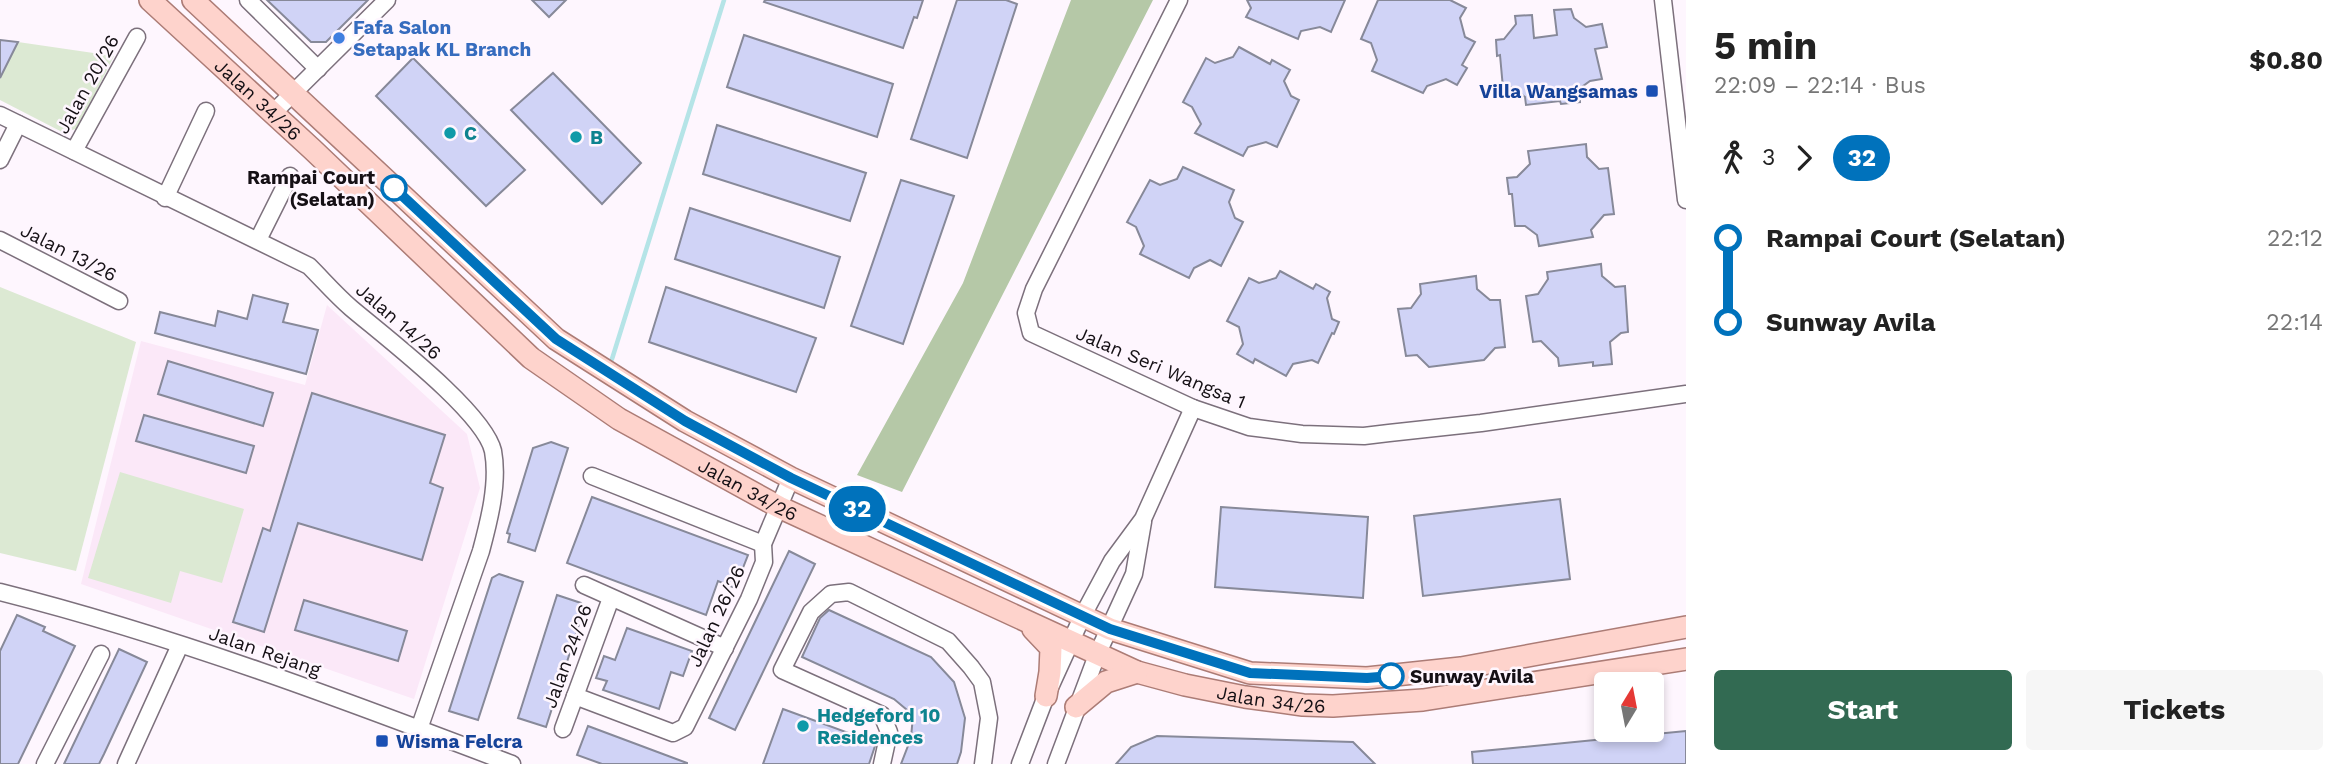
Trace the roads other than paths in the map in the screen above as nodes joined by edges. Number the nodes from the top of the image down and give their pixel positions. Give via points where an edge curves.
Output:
1 (150, 0) edge
2 (192, 0) edge
3 (248, 0) edge
4 (387, 0) edge
5 (1179, 0) edge
6 (1662, 0) edge
7 (137, 37) dead end
8 (318, 69) junction
9 (293, 93) junction
10 (206, 111) dead end
11 (272, 114) junction
12 (0, 115) edge
13 (18, 124) junction
14 (74, 151) junction
15 (0, 160) edge
16 (290, 176) dead end
17 (165, 198) junction
18 (1686, 200) edge
19 (0, 240) edge
20 (258, 240) junction
21 (119, 301) dead end
22 (1686, 394) edge
23 (1193, 408) junction
24 (592, 475) dead end
25 (791, 478) junction
26 (779, 507) junction
27 (1143, 519) junction
28 (763, 544) junction
29 (584, 585) dead end
30 (0, 592) edge
31 (611, 598) junction
32 (1082, 617) junction
33 (1019, 618) junction
34 (1686, 627) edge
35 (1110, 629) junction
36 (1071, 643) junction
37 (180, 645) junction
38 (725, 648) junction
39 (101, 654) dead end
40 (1097, 655) junction
41 (1686, 659) edge
42 (1137, 672) junction
43 (575, 696) junction
44 (1046, 696) junction
45 (1076, 707) junction
46 (419, 729) junction
47 (563, 729) dead end
48 (45, 764) edge
49 (126, 764) edge
50 (512, 764) edge
51 (882, 764) edge
52 (983, 764) edge
53 (1020, 764) edge
54 (1056, 764) edge

1 - 11 main road, Jalan 34/26
2 - 9 main road, Jalan 34/26
3 - 8 street
4 - 8 street
5 - 23 street, Jalan Seri Wangsa 1 via 1026,313 1031,333
6 - 18 street
7 - 14 street, Jalan 20/26
8 - 9 street
9 - 11 street
9 - 25 main road, Jalan 34/26 via 556,339 685,421
10 - 17 street
11 - 26 main road, Jalan 34/26 via 531,358 618,419
12 - 13 street, Jalan 14/26
13 - 14 street, Jalan 14/26
13 - 15 street
14 - 17 street, Jalan 14/26
16 - 20 street
17 - 20 street, Jalan 14/26
19 - 21 street, Jalan 13/26
20 - 46 street, Jalan 14/26 via 309,266 447,390 486,435 493,451 492,499 481,551
22 - 23 street, Jalan Seri Wangsa 1 via 1364,436 1250,427
23 - 27 street
24 - 28 street
25 - 26 street, Jalan 26/26
25 - 32 main road, Jalan 34/26
26 - 28 street, Jalan 26/26
26 - 33 main road, Jalan 34/26
27 - 32 street via 1112,561
27 - 35 street via 1134,574
28 - 38 street, Jalan 26/26 via 764,562
29 - 31 street
30 - 37 street, Jalan Rejang
31 - 38 street
31 - 43 street, Jalan 24/26
32 - 35 main road, Jalan 34/26
32 - 36 street
33 - 36 main road, Jalan 34/26
33 - 44 main road via 1051,648
34 - 35 main road, Jalan 34/26 via 1461,668 1367,678 1250,673
35 - 40 street
36 - 40 main road, Jalan 34/26
36 - 44 street
37 - 46 street, Jalan Rejang
37 - 49 street
38 - 43 street, Jalan 26/26 via 685,727 673,733
39 - 48 street
40 - 42 main road, Jalan 34/26
40 - 45 street
41 - 42 main road, Jalan 34/26 via 1423,700 1333,706 1245,697
42 - 45 main road via 1106,682
43 - 47 street, Jalan 24/26
44 - 53 street
45 - 54 street
46 - 50 street, Jalan Rejang
51 - 52 street via 889,732 883,715 782,670 811,612 831,594 849,592 948,641 982,682 989,718

